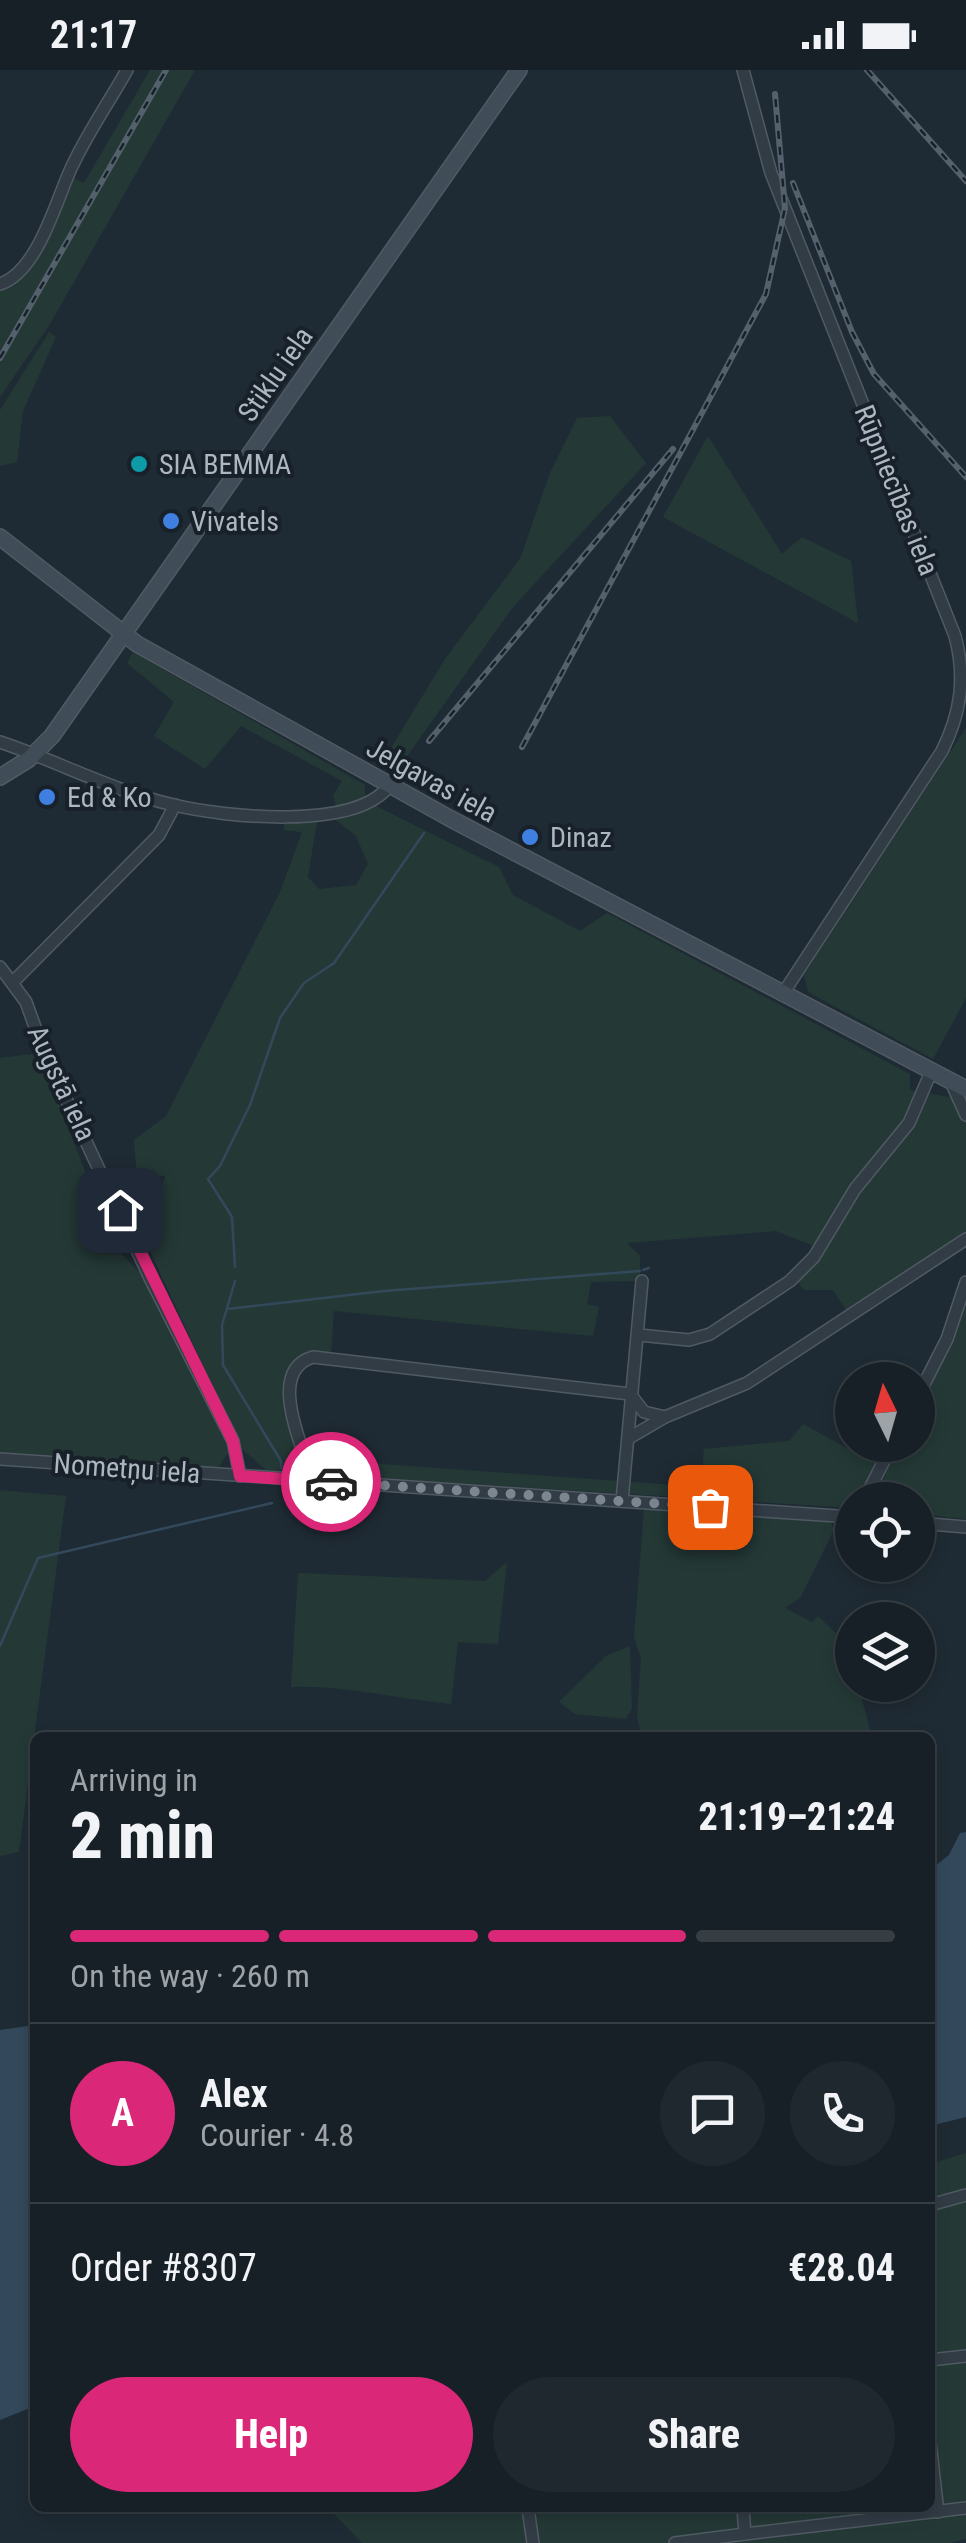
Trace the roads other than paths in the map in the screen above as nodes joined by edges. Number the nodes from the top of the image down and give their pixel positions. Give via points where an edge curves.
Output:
1 (127, 70) edge
2 (519, 70) edge
3 (743, 70) edge
4 (0, 284) edge
5 (0, 538) edge
6 (124, 633) junction
7 (0, 742) edge
8 (35, 754) junction
9 (0, 777) edge
10 (389, 786) junction
11 (174, 806) junction
12 (0, 967) edge
13 (13, 982) junction
14 (782, 995) junction
15 (931, 1072) junction
16 (958, 1086) edge
17 (966, 1115) edge
18 (966, 1239) edge
19 (642, 1281) dead end
20 (966, 1282) edge
21 (638, 1335) junction
22 (935, 1363) edge
23 (630, 1394) junction
24 (666, 1418) junction
25 (629, 1438) junction
26 (0, 1459) edge
27 (240, 1476) junction
28 (312, 1480) junction
29 (622, 1501) junction
30 (835, 1516) edge
31 (935, 1524) edge
32 (966, 1527) edge
33 (966, 2195) edge
34 (935, 2204) edge
35 (966, 2356) edge
36 (935, 2359) edge
37 (935, 2486) edge
38 (966, 2508) edge
39 (529, 2512) edge
40 (743, 2512) edge
41 (841, 2512) edge
42 (938, 2512) junction
43 (842, 2522) junction
44 (746, 2534) junction
45 (533, 2543) edge
46 (674, 2543) edge

1 - 4 street via 20,272
2 - 6 street, Stiklu iela
3 - 14 street, Rūpniecības iela via 772,173 955,636 962,674 957,717 942,751
5 - 6 street, Jelgavas iela
6 - 8 street, Stiklu iela
6 - 10 street, Jelgavas iela
7 - 8 street
8 - 9 street
8 - 11 street
10 - 11 street via 380,798 333,813 248,815
10 - 14 street, Jelgavas iela
11 - 13 street via 159,834
12 - 13 street, Augstā iela
13 - 27 street, Augstā iela via 233,1441
14 - 15 street, Jelgavas iela
15 - 16 street, Jelgavas iela
15 - 21 street via 909,1123 855,1189 814,1258 790,1281 710,1334 689,1340
16 - 17 street
18 - 24 street via 747,1383
19 - 21 street
20 - 22 street
21 - 23 street
23 - 24 street via 644,1412
23 - 25 street
23 - 28 street via 313,1357 298,1361 289,1387
24 - 25 street
25 - 29 street
26 - 27 street, Nometņu iela
27 - 28 street, Nometņu iela
28 - 29 street, Nometņu iela
29 - 30 street, Nometņu iela
31 - 32 street
33 - 34 street
35 - 36 street
37 - 42 street
38 - 42 street
39 - 45 street
40 - 44 street
41 - 43 street
42 - 43 street
43 - 44 street
44 - 46 street

